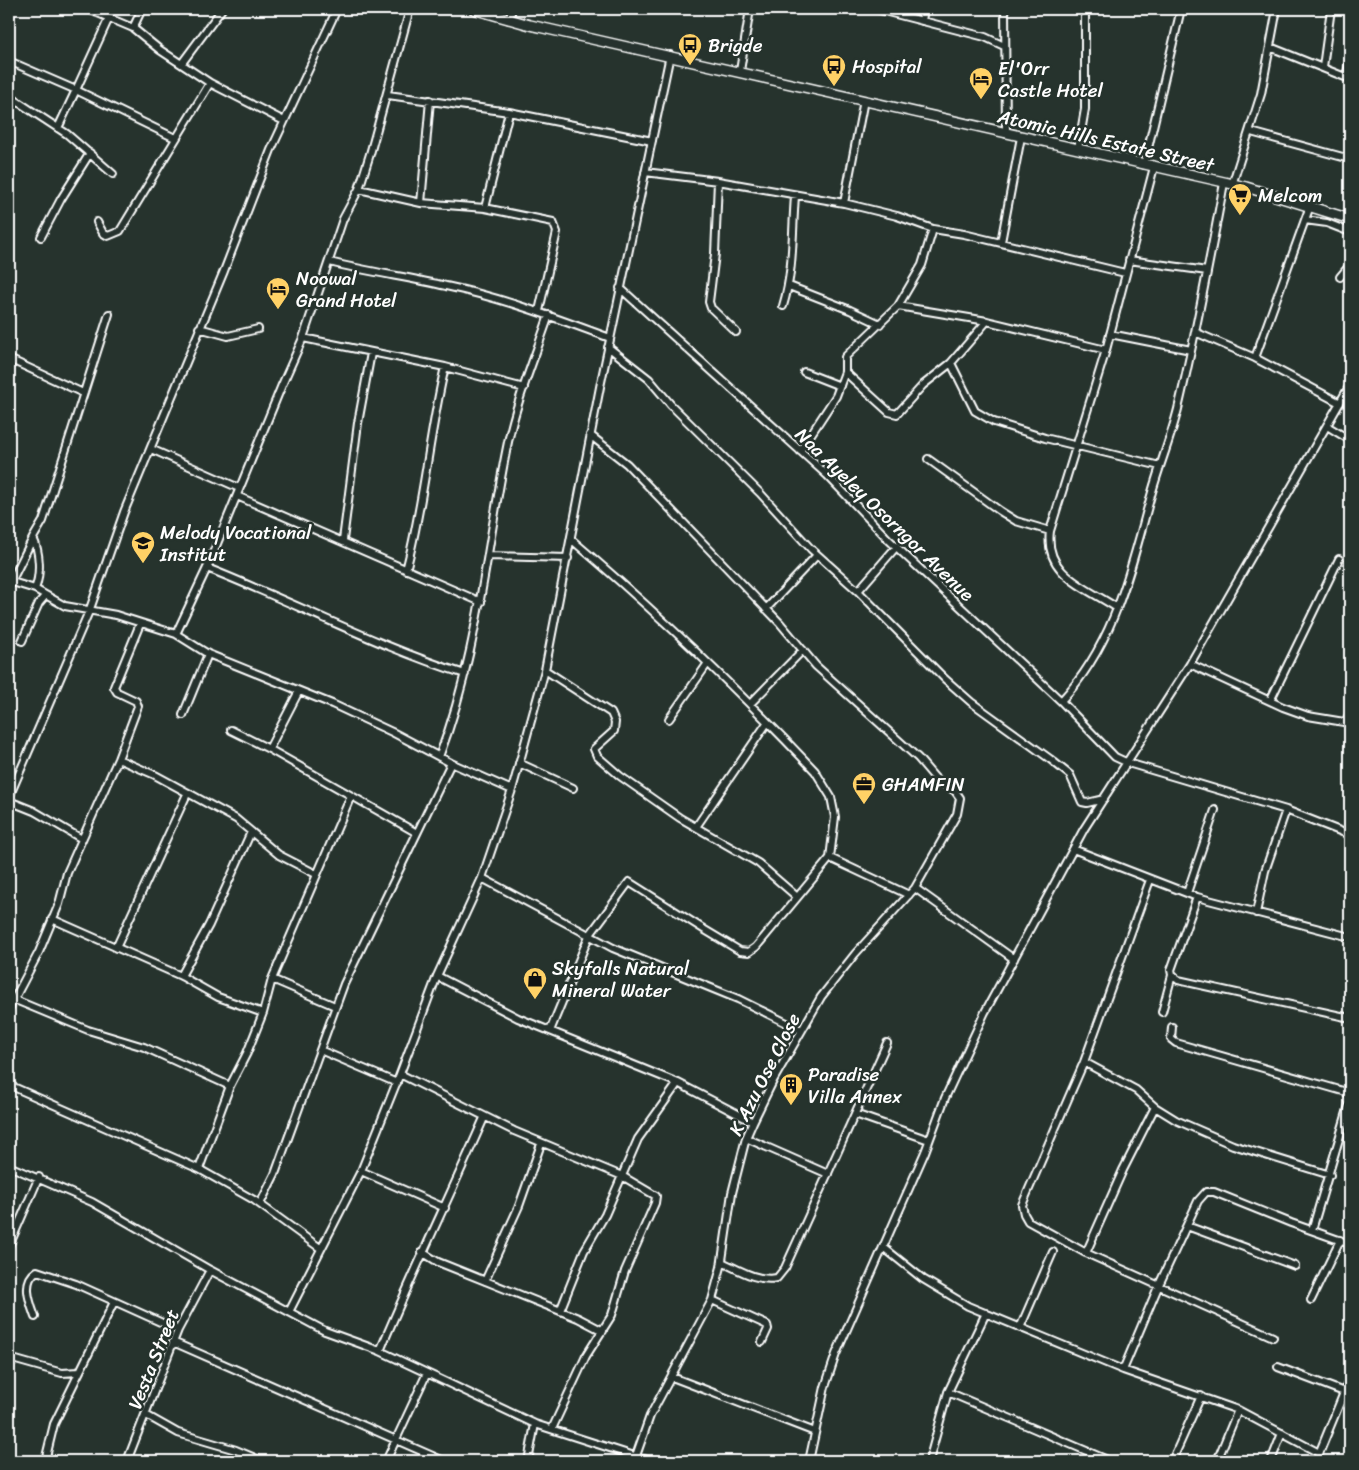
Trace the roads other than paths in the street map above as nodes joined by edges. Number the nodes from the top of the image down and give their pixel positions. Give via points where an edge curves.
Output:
1 (88, 9) edge
2 (142, 9) edge
3 (222, 9) edge
4 (337, 9) edge
5 (410, 9) edge
6 (473, 9) edge
7 (512, 9) edge
8 (750, 9) edge
9 (876, 9) edge
10 (924, 9) edge
11 (1005, 9) edge
12 (1085, 9) edge
13 (1181, 9) edge
14 (1276, 9) edge
15 (1331, 9) edge
16 (109, 18) junction
17 (509, 20) junction
18 (922, 21) junction
19 (133, 28) junction
20 (1004, 46) junction
21 (1270, 47) junction
22 (670, 55) junction
23 (9, 60) edge
24 (1350, 60) edge
25 (182, 63) junction
26 (1323, 67) junction
27 (740, 71) junction
28 (1348, 78) edge
29 (210, 83) junction
30 (76, 90) junction
31 (388, 95) junction
32 (9, 96) edge
33 (430, 100) junction
34 (864, 100) junction
35 (509, 112) junction
36 (284, 121) junction
37 (58, 128) junction
38 (1251, 132) junction
39 (1006, 134) junction
40 (1022, 137) junction
41 (176, 138) junction
42 (652, 141) junction
43 (1078, 149) junction
44 (90, 153) junction
45 (1350, 159) edge
46 (1144, 164) junction
47 (1154, 167) junction
48 (646, 172) junction
49 (113, 174) dead end
50 (718, 182) junction
51 (1228, 184) junction
52 (359, 189) junction
53 (795, 196) junction
54 (421, 203) junction
55 (844, 203) junction
56 (1310, 206) junction
57 (485, 208) junction
58 (1350, 219) edge
59 (1305, 220) junction
60 (97, 222) dead end
61 (933, 229) junction
62 (1350, 232) edge
63 (41, 236) dead end
64 (1001, 242) junction
65 (1128, 260) junction
66 (330, 262) junction
67 (1350, 265) edge
68 (1207, 271) junction
69 (1125, 273) junction
70 (1340, 277) dead end
71 (789, 286) junction
72 (620, 288) junction
73 (783, 306) dead end
74 (898, 306) junction
75 (539, 311) junction
76 (109, 314) dead end
77 (549, 315) junction
78 (987, 321) junction
79 (880, 324) junction
80 (200, 328) junction
81 (258, 329) dead end
82 (736, 332) dead end
83 (1195, 332) junction
84 (1110, 334) junction
85 (304, 338) junction
86 (610, 338) junction
87 (608, 348) junction
88 (1106, 350) junction
89 (1191, 350) junction
90 (371, 353) junction
91 (1255, 358) junction
92 (9, 359) edge
93 (952, 363) junction
94 (445, 367) junction
95 (804, 372) dead end
96 (845, 372) junction
97 (1350, 385) edge
98 (840, 386) junction
99 (524, 388) junction
100 (83, 393) junction
101 (1340, 403) junction
102 (1327, 426) junction
103 (590, 435) junction
104 (1350, 440) edge
105 (1078, 445) junction
106 (151, 449) junction
107 (800, 450) junction
108 (928, 459) dead end
109 (1160, 466) junction
110 (239, 488) junction
111 (237, 496) junction
112 (1050, 531) junction
113 (33, 538) junction
114 (343, 540) junction
115 (572, 540) junction
116 (897, 546) junction
117 (817, 555) junction
118 (489, 556) junction
119 (568, 558) junction
120 (1339, 559) dead end
121 (208, 568) junction
122 (406, 570) junction
123 (10, 581) edge
124 (35, 589) junction
125 (858, 591) junction
126 (45, 596) junction
127 (481, 602) junction
128 (1117, 608) junction
129 (90, 609) junction
130 (766, 610) junction
131 (140, 624) junction
132 (176, 634) junction
133 (22, 641) dead end
134 (803, 650) junction
135 (208, 654) junction
136 (708, 663) junction
137 (1190, 664) junction
138 (545, 670) junction
139 (465, 674) junction
140 (299, 691) junction
141 (1061, 701) junction
142 (1270, 701) junction
143 (750, 704) junction
144 (1350, 712) edge
145 (183, 715) dead end
146 (669, 719) dead end
147 (767, 723) junction
148 (1348, 723) edge
149 (231, 730) dead end
150 (270, 750) junction
151 (439, 757) junction
152 (118, 758) junction
153 (519, 763) junction
154 (1128, 763) junction
155 (451, 764) junction
156 (573, 788) dead end
157 (512, 790) junction
158 (187, 794) junction
159 (351, 796) junction
160 (9, 799) edge
161 (1104, 799) junction
162 (1215, 810) dead end
163 (1286, 810) junction
164 (696, 827) junction
165 (251, 832) junction
166 (418, 833) junction
167 (1350, 835) edge
168 (82, 839) junction
169 (1073, 849) junction
170 (830, 858) junction
171 (316, 874) junction
172 (482, 878) junction
173 (1150, 880) junction
174 (915, 888) junction
175 (1187, 892) junction
176 (909, 895) junction
177 (796, 896) junction
178 (1198, 897) junction
179 (1256, 913) junction
180 (52, 919) junction
181 (589, 936) junction
182 (1350, 937) edge
183 (116, 948) junction
184 (1014, 959) junction
185 (1172, 975) junction
186 (181, 976) junction
187 (437, 976) junction
188 (272, 979) junction
189 (13, 999) junction
190 (336, 1006) junction
191 (9, 1009) edge
192 (1162, 1012) dead end
193 (263, 1013) junction
194 (1350, 1018) edge
195 (1172, 1027) dead end
196 (801, 1030) junction
197 (550, 1031) junction
198 (887, 1043) dead end
199 (320, 1050) junction
200 (1084, 1062) junction
201 (400, 1074) junction
202 (397, 1083) junction
203 (678, 1083) junction
204 (9, 1085) edge
205 (230, 1086) junction
206 (1350, 1095) edge
207 (1350, 1102) edge
208 (1156, 1107) junction
209 (855, 1114) junction
210 (484, 1118) junction
211 (753, 1122) junction
212 (746, 1138) junction
213 (929, 1140) junction
214 (541, 1144) junction
215 (9, 1166) edge
216 (199, 1169) junction
217 (361, 1170) junction
218 (828, 1174) junction
219 (1330, 1175) junction
220 (622, 1176) junction
221 (38, 1177) junction
222 (260, 1204) junction
223 (445, 1208) junction
224 (1186, 1226) junction
225 (1312, 1230) junction
226 (1340, 1240) junction
227 (1350, 1244) edge
228 (9, 1246) edge
229 (883, 1247) junction
230 (320, 1248) junction
231 (422, 1252) junction
232 (1053, 1252) dead end
233 (1086, 1254) junction
234 (722, 1262) junction
235 (1295, 1266) dead end
236 (210, 1270) junction
237 (485, 1281) junction
238 (1158, 1287) junction
239 (712, 1300) junction
240 (1311, 1300) dead end
241 (114, 1302) junction
242 (560, 1311) junction
243 (289, 1312) junction
244 (986, 1313) junction
245 (36, 1317) dead end
246 (1020, 1328) junction
247 (178, 1330) junction
248 (603, 1331) junction
249 (1272, 1337) dead end
250 (173, 1342) junction
251 (762, 1342) dead end
252 (380, 1351) junction
253 (9, 1358) edge
254 (1278, 1367) dead end
255 (1123, 1370) junction
256 (78, 1372) junction
257 (427, 1373) junction
258 (672, 1377) junction
259 (1350, 1378) edge
260 (948, 1392) junction
261 (1344, 1392) junction
262 (1201, 1396) junction
263 (1238, 1410) junction
264 (146, 1415) junction
265 (535, 1424) junction
266 (552, 1429) junction
267 (815, 1432) junction
268 (1282, 1432) junction
269 (395, 1440) junction
270 (1319, 1453) junction
271 (636, 1456) junction
272 (45, 1461) edge
273 (127, 1461) edge
274 (262, 1461) edge
275 (386, 1461) edge
276 (444, 1461) edge
277 (528, 1461) edge
278 (650, 1461) edge
279 (809, 1461) edge
280 (929, 1461) edge
281 (1110, 1461) edge
282 (1172, 1461) edge
283 (1217, 1461) edge
284 (1271, 1461) edge
285 (1316, 1461) edge

1 - 16 street
2 - 19 street
3 - 25 street
4 - 36 street
5 - 31 street
6 - 17 street, Atomic Hills Estate Street
7 - 17 street
8 - 27 street
9 - 18 street
10 - 18 street
11 - 20 street
12 - 43 street via 1084,109
13 - 46 street
14 - 21 street
15 - 26 street
16 - 19 street
16 - 30 street
17 - 22 street, Atomic Hills Estate Street
18 - 20 street via 985,37
19 - 25 street
20 - 39 street
21 - 26 street
21 - 38 street
22 - 27 street, Atomic Hills Estate Street
22 - 42 street
23 - 30 street
24 - 28 street
25 - 29 street
26 - 28 street
27 - 34 street, Atomic Hills Estate Street
29 - 36 street
29 - 41 street
30 - 37 street
30 - 41 street
31 - 33 street
31 - 52 street
32 - 37 street
33 - 35 street
33 - 54 street
34 - 39 street, Atomic Hills Estate Street
34 - 55 street
35 - 42 street
35 - 57 street
36 - 80 street
37 - 44 street
38 - 45 street
38 - 51 street
39 - 40 street, Atomic Hills Estate Street
40 - 43 street, Atomic Hills Estate Street
40 - 64 street
41 - 60 street via 120,231 108,236
42 - 48 street
43 - 46 street, Atomic Hills Estate Street
44 - 49 street
44 - 63 street
46 - 47 street, Atomic Hills Estate Street
47 - 51 street, Atomic Hills Estate Street
47 - 65 street
48 - 50 street
48 - 72 street
50 - 53 street
50 - 82 street via 715,254 708,302
51 - 56 street, Atomic Hills Estate Street
51 - 68 street
52 - 54 street
52 - 66 street via 343,219
53 - 55 street
53 - 71 street
54 - 57 street
55 - 61 street via 898,216
56 - 58 street, Atomic Hills Estate Street
56 - 59 street
57 - 75 street via 553,222 556,227
59 - 62 street via 1327,223
59 - 91 street
61 - 64 street
61 - 74 street via 922,265
64 - 69 street
65 - 68 street
65 - 69 street
66 - 75 street via 447,286
66 - 85 street
67 - 70 street
68 - 83 street
69 - 84 street
71 - 73 street
71 - 79 street
72 - 86 street
72 - 107 street, Naa Ayeley Osorngor Avenue
74 - 78 street
74 - 79 street
75 - 77 street
76 - 100 street
77 - 86 street
77 - 99 street
78 - 88 street
78 - 93 street
79 - 96 street via 848,353
80 - 81 street via 228,336
80 - 106 street
83 - 89 street
83 - 91 street
84 - 88 street
84 - 89 street
85 - 90 street
85 - 110 street
86 - 87 street
87 - 103 street
87 - 117 street via 649,380
88 - 105 street
89 - 109 street via 1178,410
90 - 94 street
90 - 114 street
91 - 101 street
92 - 100 street
93 - 96 street via 924,384 895,415
93 - 105 street via 970,403 984,417 1045,438
94 - 99 street
94 - 122 street
95 - 98 street
96 - 98 street
97 - 101 street
98 - 107 street
99 - 118 street via 508,440
100 - 113 street via 43,521
101 - 102 street
102 - 104 street
102 - 137 street
103 - 115 street
103 - 130 street via 627,464
105 - 109 street
105 - 112 street
106 - 110 street
106 - 129 street via 124,512
107 - 116 street, Naa Ayeley Osorngor Avenue
108 - 112 street via 1016,521
109 - 128 street via 1137,552
110 - 111 street
111 - 114 street
111 - 121 street
112 - 128 street via 1050,552 1054,562 1077,584
113 - 123 street
113 - 124 street via 38,548
114 - 122 street
115 - 119 street
115 - 136 street
116 - 125 street
116 - 141 street, Naa Ayeley Osorngor Avenue
117 - 125 street
117 - 130 street
118 - 119 street
118 - 127 street
119 - 138 street
120 - 142 street
121 - 132 street
121 - 139 street via 393,649
122 - 127 street
123 - 124 street
124 - 126 street
125 - 161 street via 959,691 1070,775 1082,802
126 - 129 street via 65,606
126 - 133 street
127 - 139 street
128 - 141 street via 1086,671
129 - 131 street
129 - 160 street
130 - 134 street
131 - 132 street
131 - 152 street via 115,685 117,692 136,700 138,706
132 - 135 street
134 - 143 street
134 - 174 street, K Azu Ose Close via 918,758 935,778 958,794 957,814
135 - 140 street
135 - 145 street
136 - 143 street
136 - 146 street
137 - 142 street
137 - 154 street
138 - 153 street
138 - 164 street via 611,713 614,731 594,749 596,756
139 - 151 street
140 - 150 street
140 - 151 street via 394,733
141 - 154 street, Naa Ayeley Osorngor Avenue via 1115,757
142 - 148 street via 1308,716
143 - 147 street
144 - 148 street
147 - 164 street
147 - 170 street via 815,771 831,797 835,817
149 - 150 street
150 - 159 street
151 - 155 street
152 - 158 street
152 - 168 street
153 - 156 street
153 - 157 street
154 - 161 street
154 - 163 street, Naa Ayeley Osorngor Avenue
155 - 157 street
155 - 166 street
157 - 172 street
158 - 165 street via 236,819
158 - 183 street
159 - 166 street
159 - 171 street
160 - 168 street
161 - 169 street
162 - 175 street
163 - 167 street, Naa Ayeley Osorngor Avenue
163 - 179 street via 1265,871
164 - 177 street via 744,853
165 - 171 street via 292,863
165 - 186 street via 209,925
166 - 190 street
168 - 180 street
169 - 173 street
169 - 184 street
170 - 176 street
170 - 177 street
171 - 188 street
172 - 181 street
172 - 187 street
173 - 175 street
173 - 200 street
174 - 176 street, K Azu Ose Close
174 - 184 street
175 - 178 street
176 - 196 street, K Azu Ose Close via 836,977
177 - 181 street via 749,952 712,934 631,882
178 - 179 street
178 - 185 street via 1171,970
179 - 182 street
180 - 183 street
180 - 189 street via 39,952
181 - 196 street via 650,965 738,999
181 - 197 street
183 - 186 street
184 - 213 street via 970,1042
185 - 192 street
185 - 194 street via 1178,980
186 - 193 street via 218,997
187 - 197 street
187 - 201 street
188 - 190 street
188 - 193 street
189 - 191 street
189 - 205 street via 88,1030 144,1047
190 - 199 street
193 - 205 street
195 - 206 street via 1172,1039 1176,1043
196 - 211 street, K Azu Ose Close
197 - 203 street
198 - 209 street
199 - 202 street
199 - 222 street via 275,1174
200 - 208 street via 1136,1090
200 - 233 street via 1022,1206 1028,1222
201 - 202 street
201 - 210 street
202 - 217 street
203 - 211 street
203 - 220 street via 638,1139
204 - 216 street
205 - 216 street
207 - 219 street
208 - 219 street via 1176,1120 1233,1144
208 - 233 street via 1123,1170
209 - 213 street
209 - 218 street
210 - 214 street
210 - 223 street
211 - 212 street, K Azu Ose Close
212 - 218 street
212 - 234 street, K Azu Ose Close via 727,1216
213 - 229 street
214 - 220 street
214 - 237 street via 519,1206
215 - 221 street
216 - 222 street
217 - 223 street
217 - 230 street
218 - 234 street via 785,1268 777,1278 768,1280 751,1276
219 - 225 street
220 - 242 street via 584,1251
220 - 248 street via 656,1196 625,1271 618,1303
221 - 228 street
221 - 236 street via 92,1202
222 - 230 street
223 - 231 street
224 - 225 street via 1198,1201 1210,1191
224 - 235 street
224 - 238 street
225 - 226 street
226 - 227 street
226 - 240 street
229 - 244 street via 923,1279
229 - 267 street via 836,1354
230 - 243 street
231 - 237 street
231 - 252 street
232 - 246 street
233 - 238 street
234 - 239 street, K Azu Ose Close
236 - 243 street
236 - 247 street, Vesta Street
237 - 242 street
238 - 249 street
238 - 255 street
239 - 251 street via 767,1325
239 - 258 street, K Azu Ose Close
241 - 245 street via 38,1271 33,1275 28,1292
241 - 247 street
241 - 256 street
242 - 248 street
243 - 252 street via 325,1331
244 - 246 street
244 - 260 street
246 - 255 street
247 - 250 street, Vesta Street
248 - 266 street via 586,1356
250 - 264 street, Vesta Street
250 - 269 street
252 - 257 street
253 - 256 street via 62,1373
254 - 261 street
255 - 262 street
256 - 272 street via 54,1424
257 - 265 street
257 - 269 street
258 - 267 street
258 - 271 street, K Azu Ose Close via 650,1416
259 - 261 street
260 - 280 street
260 - 281 street
261 - 270 street
262 - 263 street
262 - 282 street
263 - 268 street
263 - 283 street
264 - 273 street, Vesta Street
264 - 274 street via 178,1433
265 - 266 street
265 - 277 street
266 - 271 street
267 - 279 street
268 - 270 street
268 - 284 street
269 - 275 street
269 - 276 street
270 - 285 street
271 - 278 street

